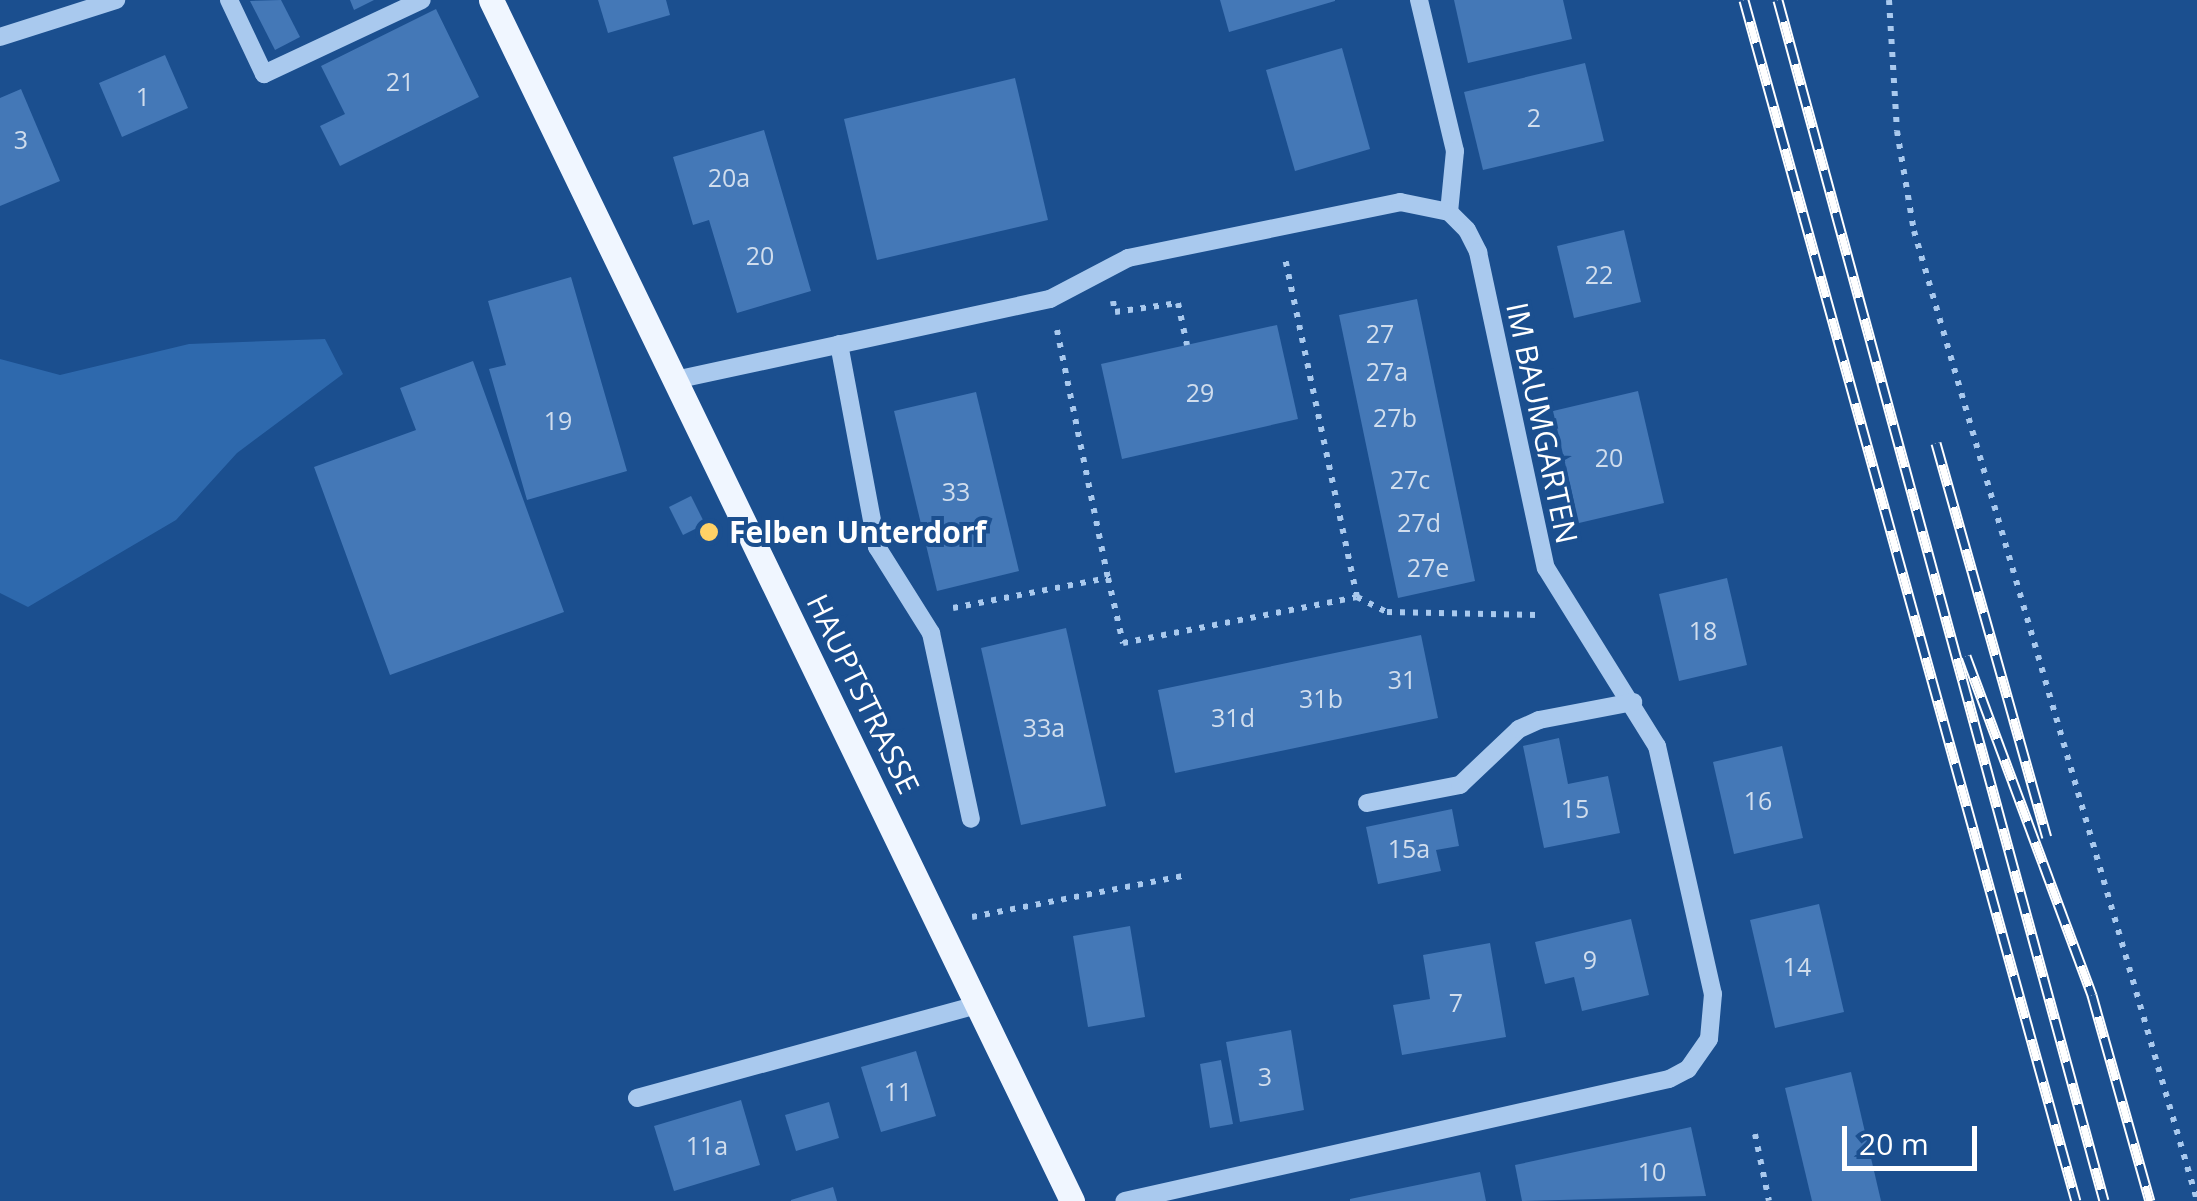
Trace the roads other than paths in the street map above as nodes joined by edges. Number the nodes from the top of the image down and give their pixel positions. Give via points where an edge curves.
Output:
1 (116, 0) edge
2 (229, 0) edge
3 (422, 0) edge
4 (491, 0) edge
5 (1418, 0) edge
6 (0, 37) edge
7 (1449, 212) junction
8 (839, 344) junction
9 (676, 380) junction
10 (1633, 702) junction
11 (1367, 803) dead end
12 (971, 819) dead end
13 (978, 1005) junction
14 (637, 1098) dead end
15 (1072, 1201) edge
16 (1125, 1201) edge

1 - 6 street
2 - 3 street via 264,74
4 - 9 main road, HAUPTSTRASSE
5 - 7 street via 1455,151
7 - 8 street via 1400,202 1128,258 1050,299
7 - 10 street, IM BAUMGARTEN via 1478,252 1538,541 1571,616
8 - 9 street
8 - 12 street via 877,547 922,614
9 - 13 main road, HAUPTSTRASSE
10 - 11 street via 1539,720 1519,728 1460,785
10 - 16 street, IM BAUMGARTEN via 1656,746 1713,994 1710,1039 1688,1069 1669,1079
13 - 14 street
13 - 15 main road, HAUPTSTRASSE

